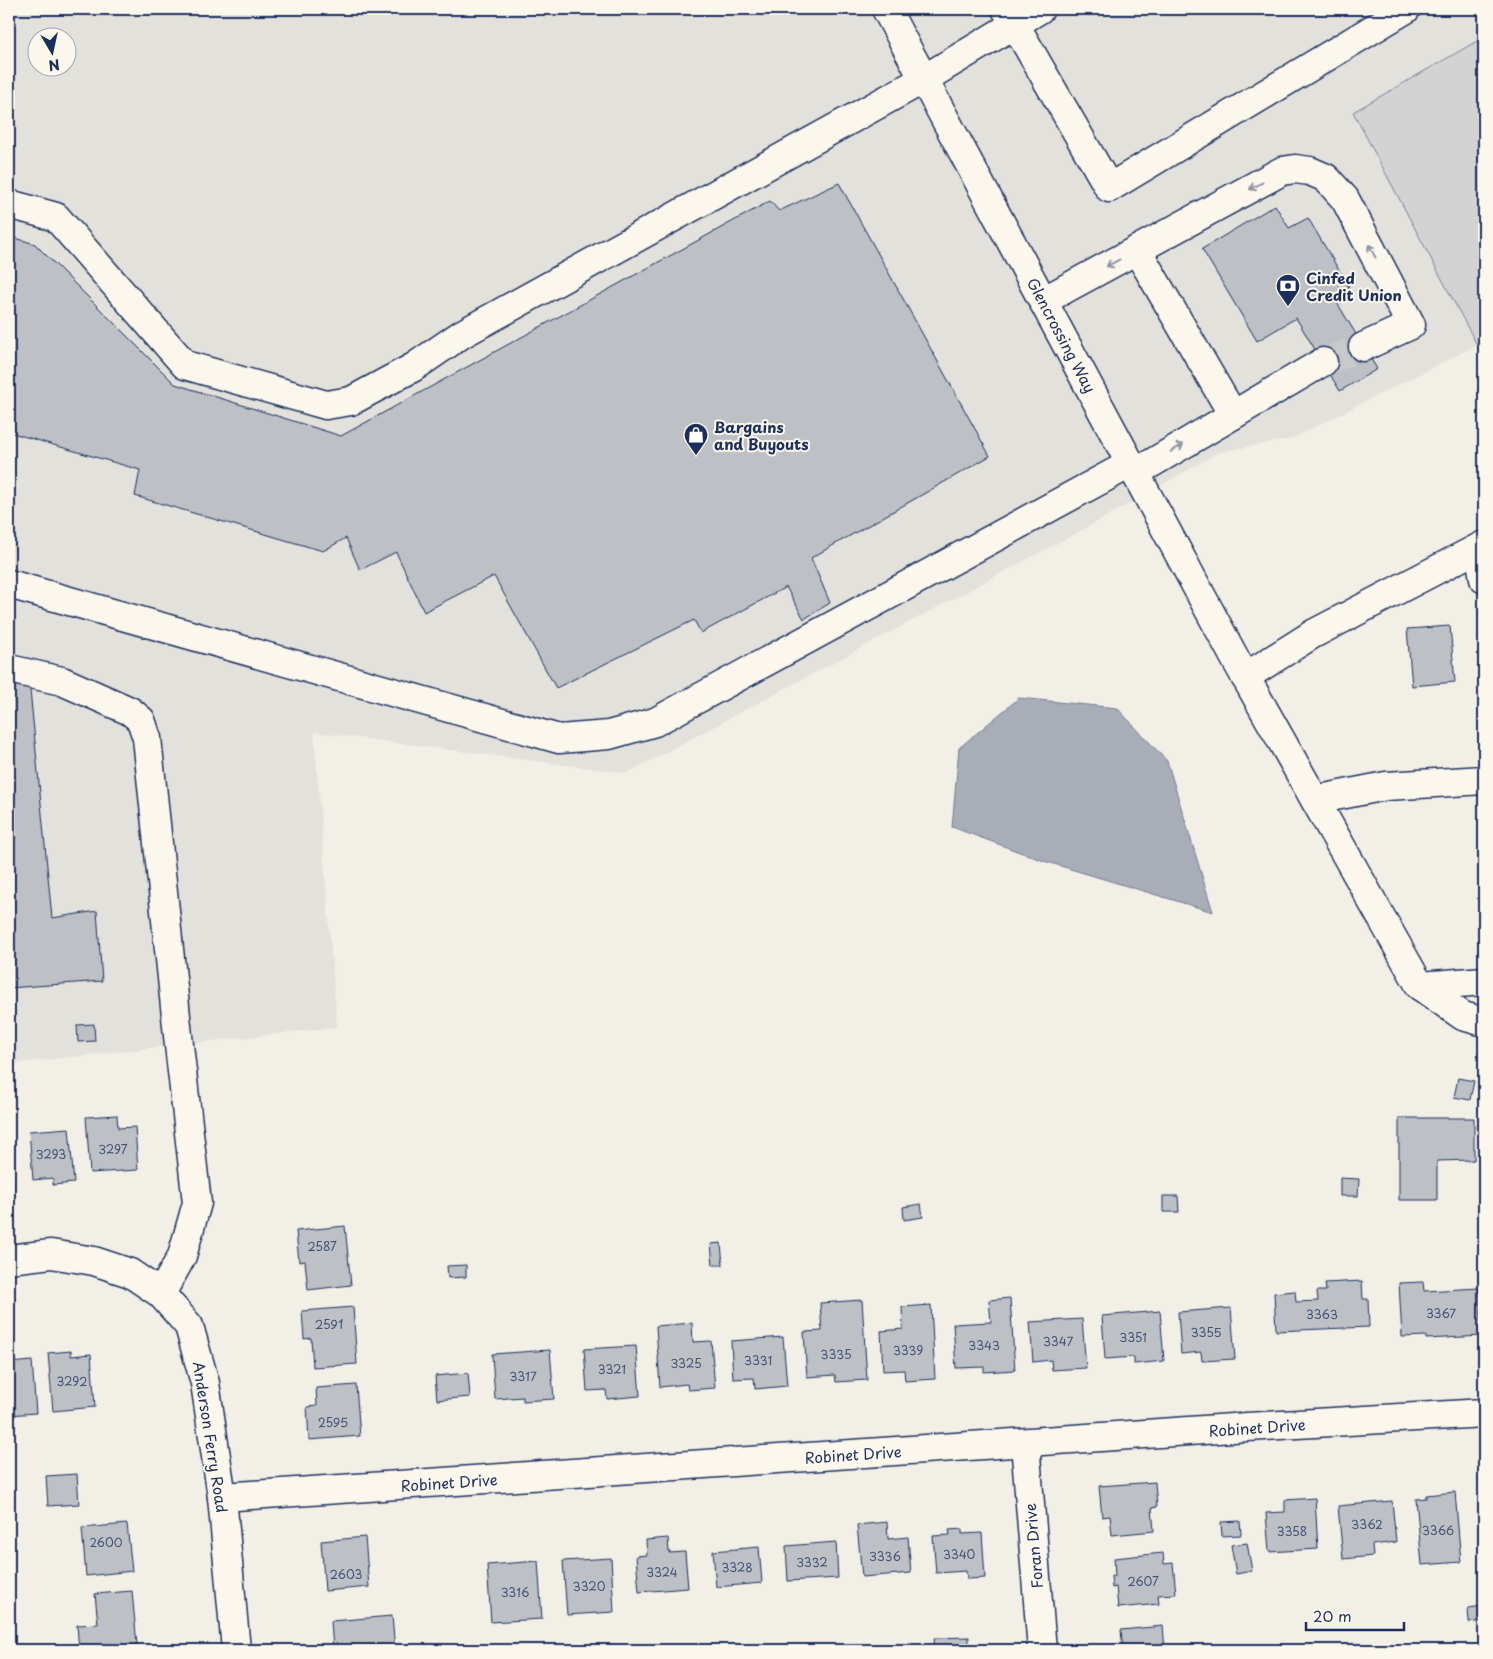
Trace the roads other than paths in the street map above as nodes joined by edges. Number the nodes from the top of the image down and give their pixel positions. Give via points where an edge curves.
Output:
1 (886, 9) edge
2 (1040, 9) edge
3 (1406, 9) edge
4 (1011, 16) edge
5 (924, 78) junction
6 (9, 204) edge
7 (1137, 250) junction
8 (1043, 300) junction
9 (1363, 346) tunnel mouth
10 (1322, 362) tunnel mouth
11 (1233, 415) junction
12 (1133, 469) junction
13 (1482, 546) edge
14 (1484, 579) edge
15 (9, 584) edge
16 (9, 669) edge
17 (1241, 670) junction
18 (1484, 780) edge
19 (1315, 800) junction
20 (1484, 981) edge
21 (1420, 986) junction
22 (1484, 1022) edge
23 (9, 1259) edge
24 (161, 1294) junction
25 (1484, 1413) edge
26 (1025, 1443) junction
27 (222, 1497) junction
28 (236, 1650) edge
29 (1042, 1650) edge

1 - 5 street, Glencrossing Way
2 - 4 street
3 - 4 street via 1109,188
4 - 5 street
5 - 6 street via 462,334 414,367 351,401 326,405 185,366 56,217
5 - 8 street, Glencrossing Way
7 -> 8 street
9 -> 7 street via 1411,325 1345,199 1326,178 1302,170 1282,171
7 - 11 street
8 - 12 street, Glencrossing Way
10 - 11 street
12 -> 11 street
12 - 15 street via 654,722 609,736 559,739
12 - 17 street, Glencrossing Way
13 - 14 street
13 - 17 street
16 - 24 street via 62,681 130,711 141,720 148,738 197,1203 182,1256
17 - 19 street, Glencrossing Way
18 - 19 street via 1386,786
19 - 21 street, Glencrossing Way
20 - 21 street
21 - 22 street via 1463,1016
23 - 24 street, Anderson Ferry Road via 51,1254 94,1261 130,1273
24 - 27 street, Anderson Ferry Road via 189,1326 205,1383
25 - 26 street, Robinet Drive
26 - 27 street, Robinet Drive
26 - 29 street, Foran Drive
27 - 28 street, Anderson Ferry Road

